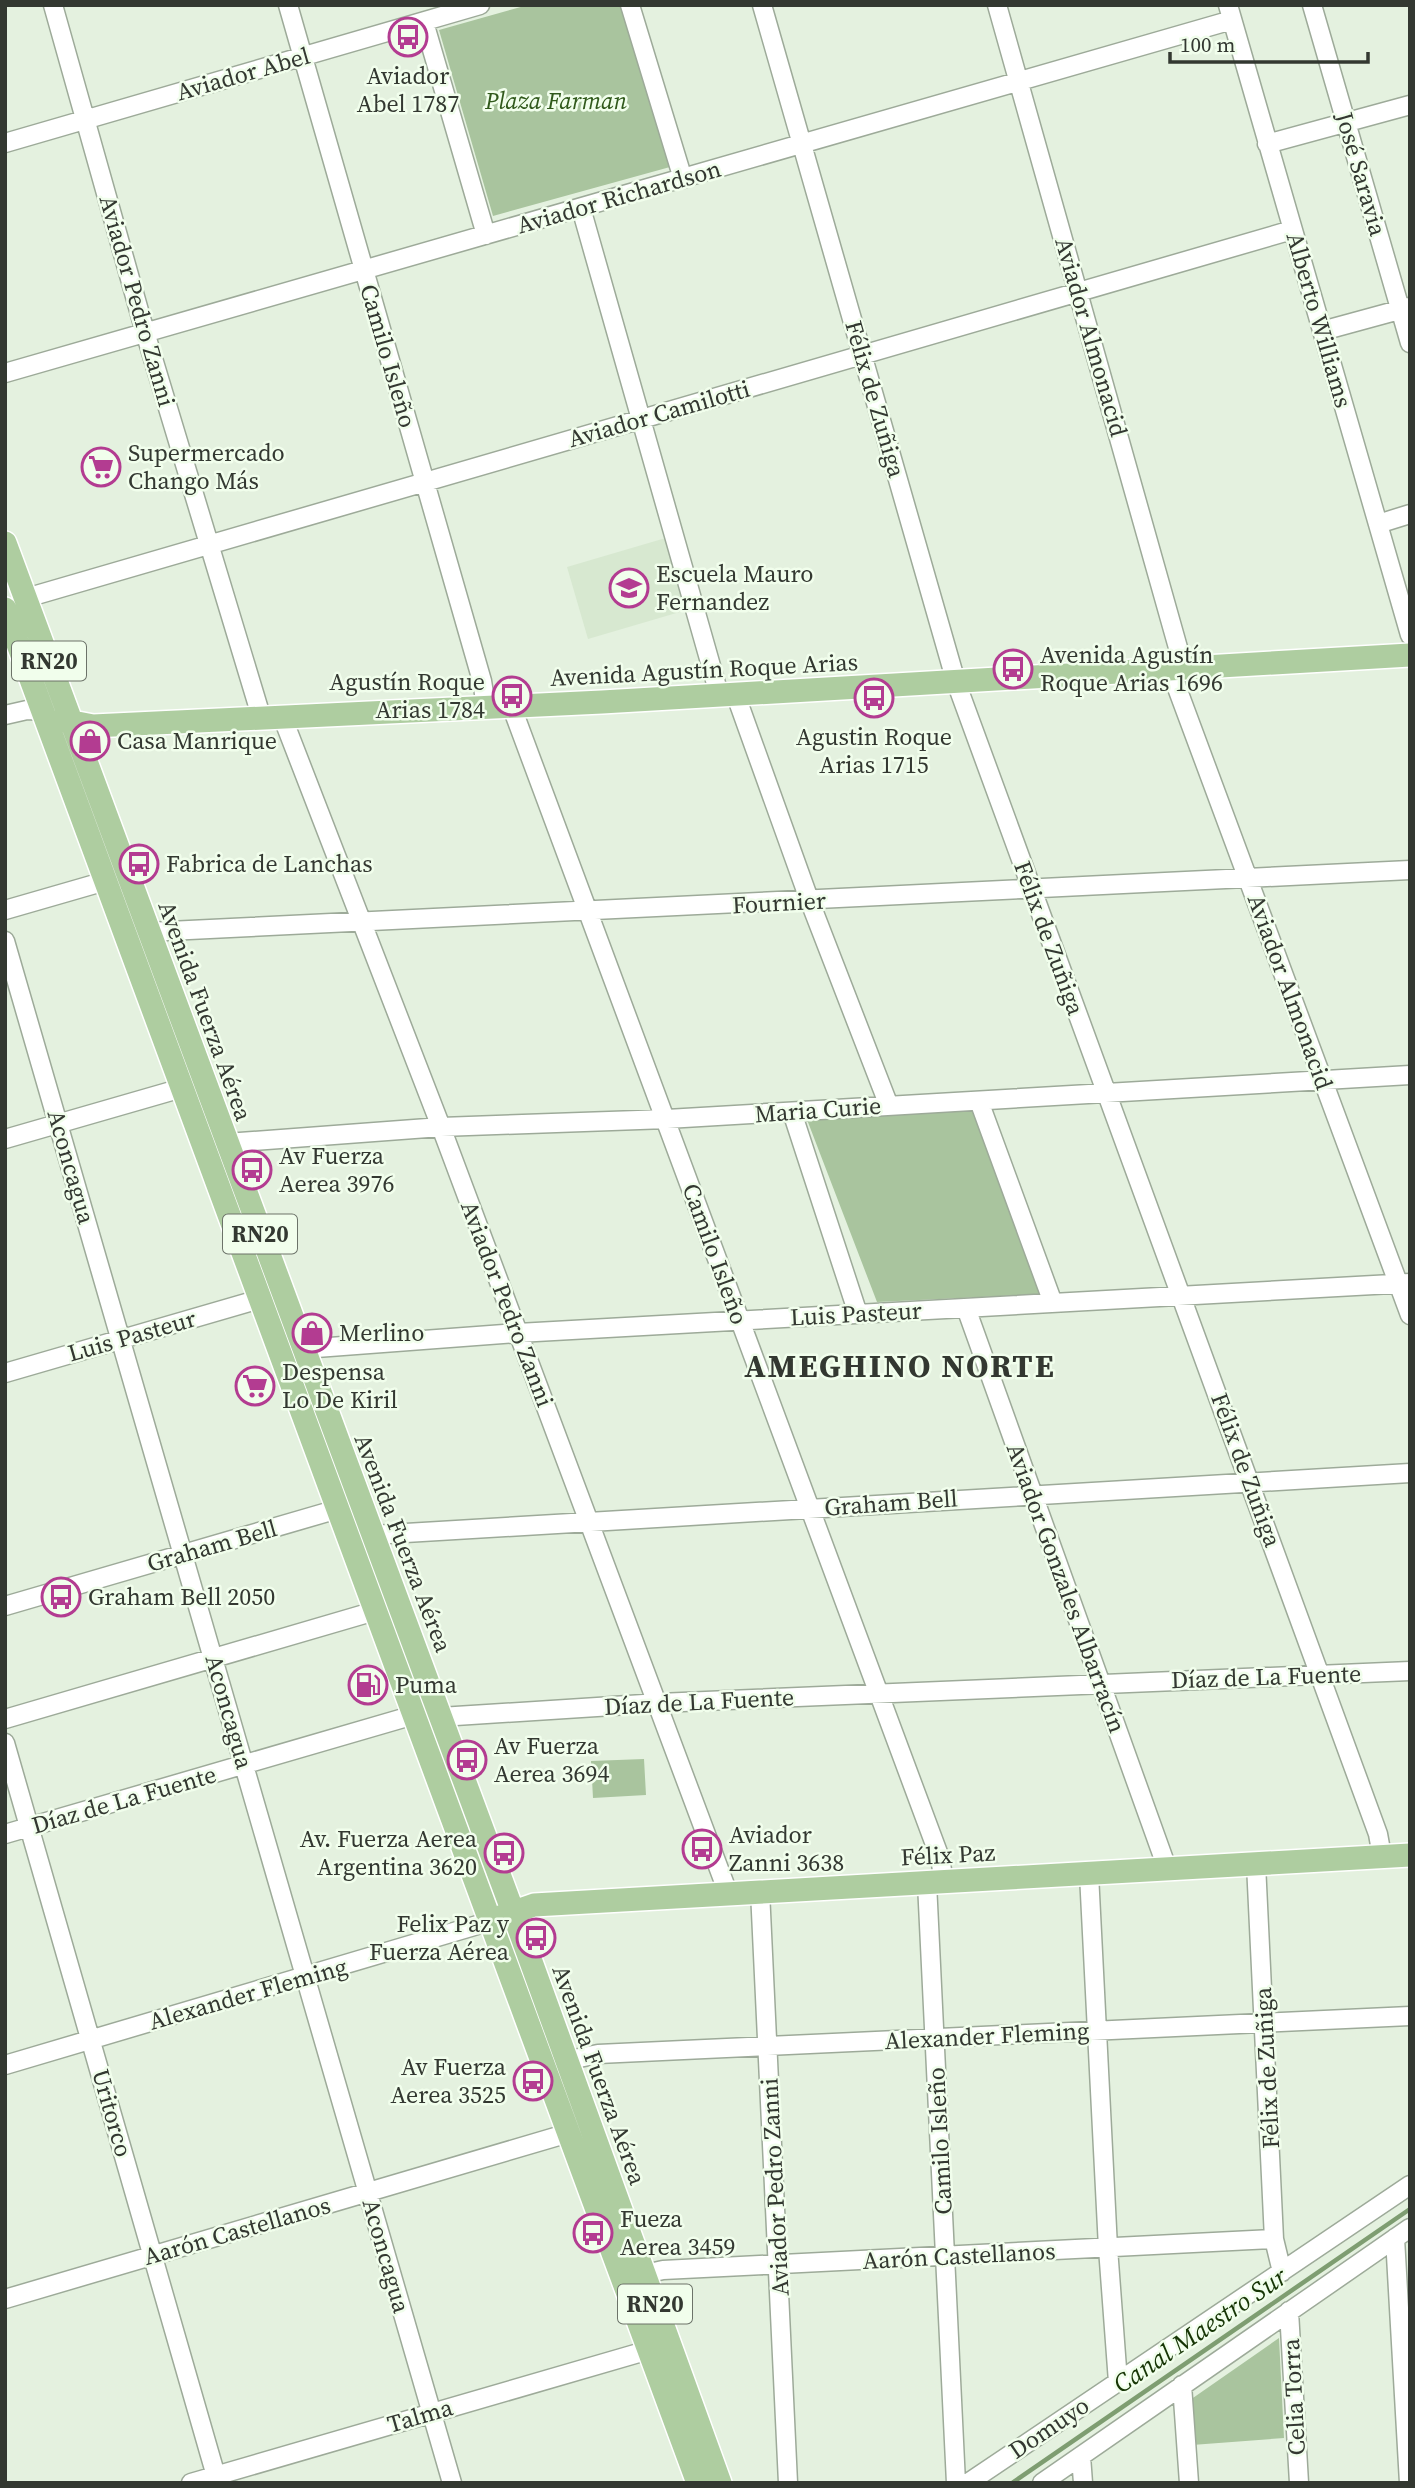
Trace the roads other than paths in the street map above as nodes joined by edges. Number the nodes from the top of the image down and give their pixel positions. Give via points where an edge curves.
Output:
1 (53, 5) edge
2 (288, 5) edge
3 (480, 5) edge
4 (630, 5) edge
5 (762, 5) edge
6 (997, 5) edge
7 (1312, 5) edge
8 (1230, 12) edge
9 (424, 22) junction
10 (302, 56) junction
11 (1018, 83) junction
12 (1410, 105) edge
13 (85, 120) junction
14 (1346, 122) junction
15 (5, 143) edge
16 (802, 144) junction
17 (1267, 144) junction
18 (683, 179) junction
19 (581, 208) junction
20 (1293, 230) junction
21 (486, 235) junction
22 (364, 270) junction
23 (1079, 293) junction
24 (1405, 309) edge
25 (1322, 331) junction
26 (145, 332) junction
27 (1410, 343) edge
28 (862, 355) junction
29 (5, 373) edge
30 (640, 419) junction
31 (423, 482) junction
32 (1410, 514) edge
33 (1378, 524) junction
34 (5, 543) edge
35 (209, 544) junction
36 (26, 598) junction
37 (5, 609) edge
38 (1410, 635) edge
39 (1410, 654) edge
40 (1177, 669) junction
41 (956, 682) junction
42 (727, 693) junction
43 (511, 705) junction
44 (486, 706) junction
45 (44, 710) junction
46 (5, 715) edge
47 (271, 716) junction
48 (73, 724) junction
49 (1410, 870) edge
50 (1247, 877) junction
51 (116, 878) junction
52 (1030, 890) junction
53 (810, 902) junction
54 (5, 910) edge
55 (588, 911) junction
56 (359, 921) junction
57 (148, 932) junction
58 (5, 941) edge
59 (1410, 1075) edge
60 (1323, 1082) junction
61 (182, 1088) junction
62 (1107, 1094) junction
63 (979, 1101) junction
64 (889, 1106) junction
65 (792, 1112) junction
66 (667, 1119) junction
67 (58, 1124) junction
68 (441, 1127) junction
69 (5, 1139) edge
70 (226, 1143) junction
71 (1404, 1283) edge
72 (1181, 1296) junction
73 (260, 1299) junction
74 (1054, 1303) junction
75 (966, 1308) junction
76 (858, 1314) junction
77 (1410, 1315) edge
78 (739, 1321) junction
79 (518, 1333) junction
80 (121, 1339) junction
81 (303, 1349) junction
82 (5, 1373) edge
83 (1410, 1473) edge
84 (1252, 1481) junction
85 (1033, 1494) junction
86 (811, 1508) junction
87 (338, 1509) junction
88 (590, 1521) junction
89 (372, 1535) junction
90 (183, 1554) junction
91 (5, 1606) edge
92 (375, 1611) junction
93 (213, 1658) junction
94 (1410, 1671) edge
95 (1321, 1675) junction
96 (1101, 1684) junction
97 (879, 1695) junction
98 (659, 1703) junction
99 (414, 1715) junction
100 (440, 1717) junction
101 (5, 1719) edge
102 (5, 1743) edge
103 (244, 1765) junction
104 (30, 1827) junction
105 (5, 1834) edge
106 (1410, 1855) edge
107 (1382, 1856) junction
108 (1256, 1864) junction
109 (1167, 1868) junction
110 (1089, 1874) junction
111 (936, 1883) junction
112 (760, 1891) junction
113 (728, 1893) junction
114 (513, 1912) junction
115 (491, 1921) junction
116 (306, 1978) junction
117 (1410, 2015) edge
118 (1265, 2022) junction
119 (1096, 2029) junction
120 (91, 2040) junction
121 (934, 2040) junction
122 (768, 2047) junction
123 (565, 2061) junction
124 (5, 2065) edge
125 (579, 2130) junction
126 (1410, 2185) edge
127 (368, 2193) junction
128 (1402, 2233) edge
129 (1274, 2239) junction
130 (1108, 2248) junction
131 (153, 2256) junction
132 (946, 2256) junction
133 (779, 2264) junction
134 (1282, 2272) junction
135 (645, 2274) junction
136 (5, 2299) edge
137 (1289, 2311) junction
138 (649, 2350) junction
139 (1118, 2382) junction
140 (1182, 2385) junction
141 (432, 2413) junction
142 (1082, 2456) junction
143 (217, 2479) edge
144 (191, 2483) edge
145 (452, 2483) edge
146 (698, 2483) edge
147 (720, 2483) edge
148 (788, 2483) edge
149 (956, 2483) edge
150 (968, 2483) edge
151 (1042, 2483) edge
152 (1083, 2483) edge
153 (1189, 2483) edge
154 (1299, 2483) edge
155 (1409, 2483) edge

1 - 13 street, Aviador Pedro Zanni
2 - 10 street, Camilo Isleño
3 - 9 street, Aviador Abel
4 - 18 street
5 - 16 street, Félix de Zuñiga
6 - 11 street, Aviador Almonacid
7 - 14 street, José Saravia
8 - 11 street, Aviador Richardson
8 - 17 street, Alberto Williams
9 - 10 street, Aviador Abel
9 - 21 street
10 - 13 street, Aviador Abel
10 - 22 street, Camilo Isleño
11 - 16 street, Aviador Richardson
11 - 23 street, Aviador Almonacid
12 - 14 street
13 - 15 street, Aviador Abel
13 - 26 street, Aviador Pedro Zanni
14 - 17 street
14 - 24 street, José Saravia
16 - 18 street, Aviador Richardson
16 - 28 street, Félix de Zuñiga
17 - 20 street, Alberto Williams
18 - 19 street, Aviador Richardson
19 - 21 street, Aviador Richardson
19 - 30 street
20 - 23 street, Aviador Camilotti
20 - 25 street, Alberto Williams
21 - 22 street, Aviador Richardson
22 - 26 street, Aviador Richardson
22 - 31 street, Camilo Isleño
23 - 28 street, Aviador Camilotti
23 - 40 street, Aviador Almonacid
24 - 25 street
24 - 27 street, José Saravia
25 - 33 street, Alberto Williams
26 - 29 street, Aviador Richardson
26 - 35 street, Aviador Pedro Zanni
28 - 30 street, Aviador Camilotti
28 - 41 street, Félix de Zuñiga
30 - 31 street, Aviador Camilotti
30 - 42 street
31 - 35 street, Aviador Camilotti
31 - 44 street, Camilo Isleño
32 - 33 street
33 - 38 street, Alberto Williams
34 - 36 main road, Avenida Fuerza Aérea / RN20
35 - 36 street, Aviador Camilotti
35 - 47 street, Aviador Pedro Zanni
36 - 48 main road, Avenida Fuerza Aérea / RN20
37 - 45 main road, Avenida Fuerza Aérea / RN20
39 - 40 main road, Avenida Agustín Roque Arias
40 - 41 main road, Avenida Agustín Roque Arias
40 - 50 street, Aviador Almonacid
41 - 42 main road, Avenida Agustín Roque Arias
41 - 52 street, Félix de Zuñiga
42 - 43 main road, Avenida Agustín Roque Arias
42 - 53 street
43 - 44 main road, Avenida Agustín Roque Arias
43 - 55 street, Camilo Isleño
44 - 47 main road, Avenida Agustín Roque Arias
45 - 46 street
45 - 48 main road, Avenida Agustín Roque Arias
45 - 51 main road, Avenida Fuerza Aérea / RN20
47 - 48 main road, Avenida Agustín Roque Arias
47 - 56 street, Aviador Pedro Zanni
48 - 51 main road, Avenida Fuerza Aérea / RN20
49 - 50 street, Fournier
50 - 52 street, Fournier
50 - 60 street, Aviador Almonacid
51 - 54 street
51 - 57 main road, Avenida Fuerza Aérea / RN20
51 - 61 main road, Avenida Fuerza Aérea / RN20
52 - 53 street, Fournier
52 - 62 street, Félix de Zuñiga
53 - 55 street, Fournier
53 - 64 street
55 - 56 street, Fournier
55 - 66 street, Camilo Isleño
56 - 57 street, Fournier
56 - 68 street, Aviador Pedro Zanni
57 - 70 main road, Avenida Fuerza Aérea / RN20
58 - 67 street, Aconcagua
59 - 60 street, Maria Curie
60 - 62 street, Maria Curie
60 - 71 street, Aviador Almonacid
61 - 67 street
61 - 73 main road, Avenida Fuerza Aérea / RN20
62 - 63 street, Maria Curie
62 - 72 street, Félix de Zuñiga
63 - 64 street, Maria Curie
63 - 74 street
64 - 65 street, Maria Curie
65 - 66 street, Maria Curie
65 - 76 street
66 - 68 street, Maria Curie
66 - 78 street, Camilo Isleño
67 - 69 street
67 - 80 street, Aconcagua
68 - 70 street, Maria Curie
68 - 79 street, Aviador Pedro Zanni
70 - 81 main road, Avenida Fuerza Aérea / RN20
71 - 72 street, Luis Pasteur
71 - 77 street, Aviador Almonacid
72 - 74 street, Luis Pasteur
72 - 84 street, Félix de Zuñiga
73 - 80 street, Luis Pasteur
73 - 87 main road, Avenida Fuerza Aérea / RN20
74 - 75 street, Luis Pasteur
75 - 76 street, Luis Pasteur
75 - 85 street, Aviador Gonzales Albarracín
76 - 78 street, Luis Pasteur
78 - 79 street, Luis Pasteur
78 - 86 street, Camilo Isleño
79 - 81 street, Luis Pasteur
79 - 88 street, Aviador Pedro Zanni
80 - 82 street, Luis Pasteur
80 - 90 street, Aconcagua
81 - 89 main road, Avenida Fuerza Aérea / RN20
83 - 84 street, Graham Bell
84 - 85 street, Graham Bell
84 - 95 street, Félix de Zuñiga
85 - 86 street, Graham Bell
85 - 96 street, Aviador Gonzales Albarracín
86 - 88 street, Graham Bell
86 - 97 street, Camilo Isleño
87 - 90 street, Graham Bell
87 - 92 main road, Avenida Fuerza Aérea / RN20
88 - 89 street, Graham Bell
88 - 98 street, Aviador Pedro Zanni
89 - 100 main road, Avenida Fuerza Aérea / RN20
90 - 91 street, Graham Bell
90 - 93 street, Aconcagua
92 - 93 street
92 - 99 main road, Avenida Fuerza Aérea / RN20
93 - 101 street
93 - 103 street, Aconcagua
94 - 95 street, Díaz de La Fuente
95 - 96 street, Díaz de La Fuente
95 - 107 street, Félix de Zuñiga
96 - 97 street, Díaz de La Fuente
96 - 109 street, Aviador Gonzales Albarracín
97 - 98 street, Díaz de La Fuente
97 - 111 street, Camilo Isleño via 940,1858
98 - 100 street, Díaz de La Fuente
98 - 113 street, Aviador Pedro Zanni
99 - 100 street, Díaz de La Fuente
99 - 103 street, Díaz de La Fuente
99 - 115 main road, Avenida Fuerza Aérea / RN20
100 - 114 main road, Avenida Fuerza Aérea / RN20
102 - 104 street, Uritorco
103 - 104 street, Díaz de La Fuente
103 - 116 street, Aconcagua
104 - 105 street, Díaz de La Fuente
104 - 120 street, Uritorco
106 - 107 main road, Félix Paz
107 - 108 main road, Félix Paz
108 - 109 main road, Félix Paz
108 - 118 street, Félix de Zuñiga
109 - 110 main road, Félix Paz
110 - 111 main road, Félix Paz
110 - 119 street
111 - 112 main road, Félix Paz
111 - 121 street, Camilo Isleño
112 - 113 main road, Félix Paz
112 - 122 street, Aviador Pedro Zanni
113 - 114 main road, Félix Paz via 534,1905
114 - 115 main road, Félix Paz
114 - 123 main road, Avenida Fuerza Aérea / RN20
115 - 116 street, Alexander Fleming
115 - 125 main road, Avenida Fuerza Aérea / RN20
116 - 120 street, Alexander Fleming
116 - 127 street, Aconcagua
117 - 118 street, Alexander Fleming
118 - 119 street, Alexander Fleming
118 - 129 street, Félix de Zuñiga
119 - 121 street, Alexander Fleming
119 - 130 street
120 - 124 street, Alexander Fleming
120 - 131 street, Uritorco
121 - 122 street, Alexander Fleming
121 - 132 street, Camilo Isleño
122 - 123 street, Alexander Fleming via 598,2054
122 - 133 street, Aviador Pedro Zanni
123 - 125 main road, Avenida Fuerza Aérea / RN20
125 - 127 street, Aarón Castellanos
125 - 135 main road, Avenida Fuerza Aérea / RN20
125 - 138 main road, Avenida Fuerza Aérea / RN20
126 - 134 street, Domuyo
127 - 131 street, Aarón Castellanos
127 - 141 street, Aconcagua
128 - 137 street, Domuyo
128 - 155 street
129 - 130 street, Aarón Castellanos
129 - 134 street, Félix de Zuñiga
130 - 132 street, Aarón Castellanos
130 - 139 street
131 - 136 street, Aarón Castellanos
131 - 143 street, Uritorco
132 - 133 street, Aarón Castellanos
132 - 149 street, Camilo Isleño
133 - 135 street, Aarón Castellanos
133 - 148 street, Aviador Pedro Zanni
134 - 139 street, Domuyo
135 - 147 main road, Avenida Fuerza Aérea / RN20
137 - 140 street, Domuyo
137 - 154 street, Celia Torra
138 - 141 street, Talma
138 - 146 main road, Avenida Fuerza Aérea / RN20
139 - 150 street, Domuyo
140 - 142 street, Domuyo
140 - 153 street
141 - 143 street, Talma
141 - 145 street, Aconcagua
142 - 151 street, Domuyo
142 - 152 street
143 - 144 street, Talma

